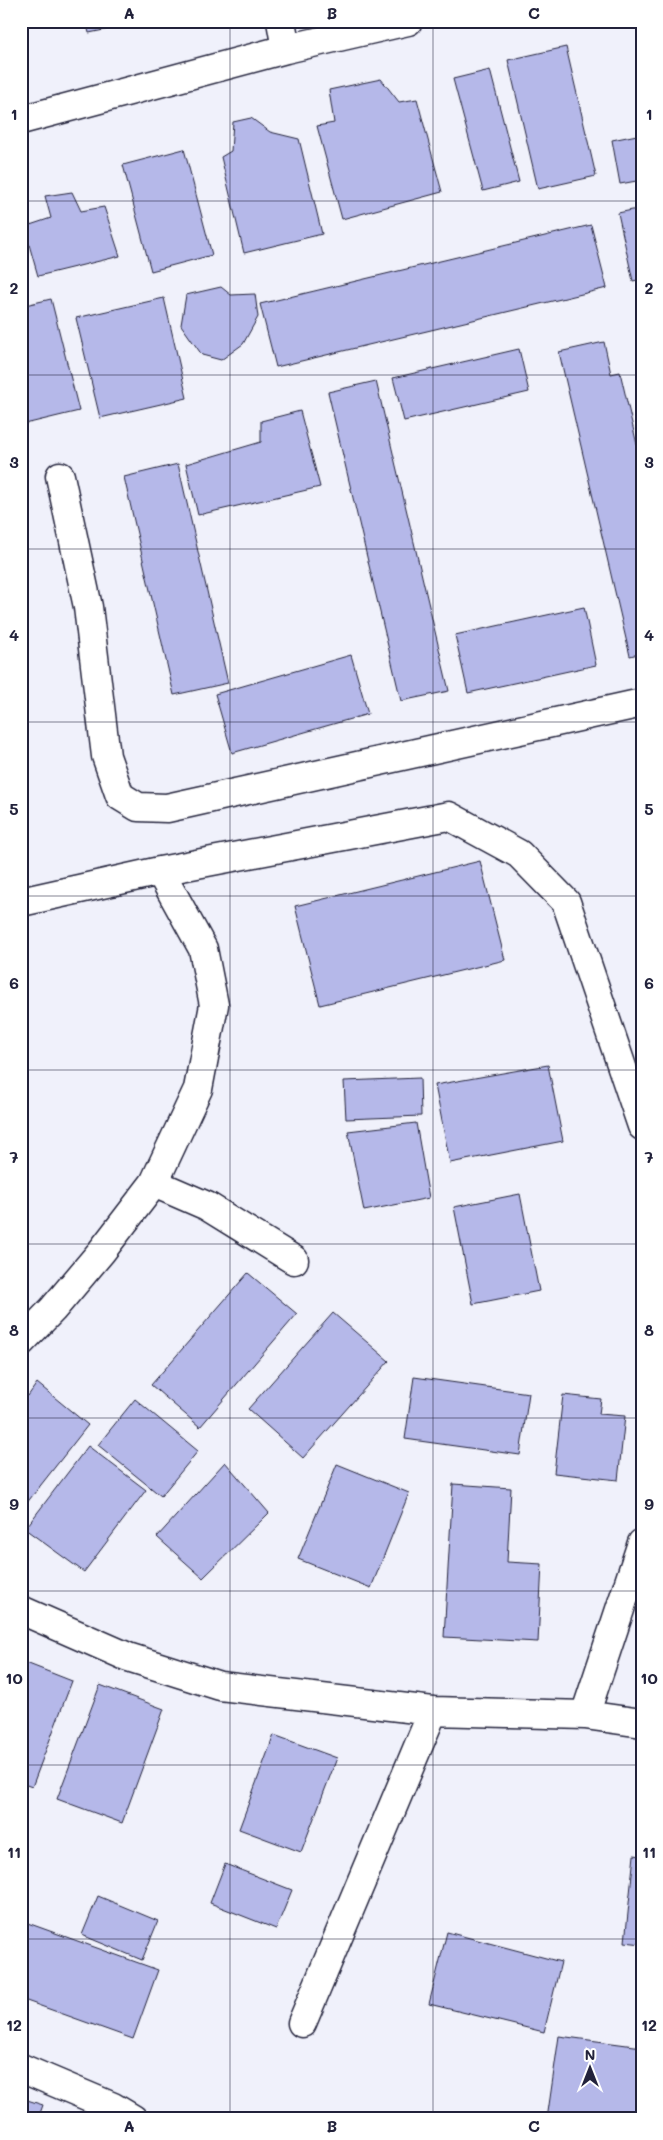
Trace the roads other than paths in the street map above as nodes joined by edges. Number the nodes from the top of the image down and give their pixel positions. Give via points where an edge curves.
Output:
1 (281, 21) edge
2 (408, 21) edge
3 (286, 49) junction
4 (21, 120) edge
5 (60, 476) dead end
6 (642, 703) edge
7 (160, 871) junction
8 (21, 902) edge
9 (642, 1126) edge
10 (154, 1183) junction
11 (294, 1260) dead end
12 (21, 1342) edge
13 (642, 1543) edge
14 (21, 1610) edge
15 (433, 1711) junction
16 (585, 1715) junction
17 (642, 1723) edge
18 (302, 2024) dead end
19 (21, 2068) edge
20 (133, 2119) edge

1 - 3 street
2 - 3 street
3 - 4 street
5 - 6 street via 88,607 106,756 120,796 138,807 167,808
7 - 8 street
7 - 9 street via 449,816 519,854 566,902
7 - 10 street via 203,949 214,1005 198,1089
10 - 11 street via 207,1206
10 - 12 street via 101,1252
13 - 16 street
14 - 15 street via 128,1657 220,1686
15 - 16 street
15 - 18 street
16 - 17 street
19 - 20 street via 113,2107

